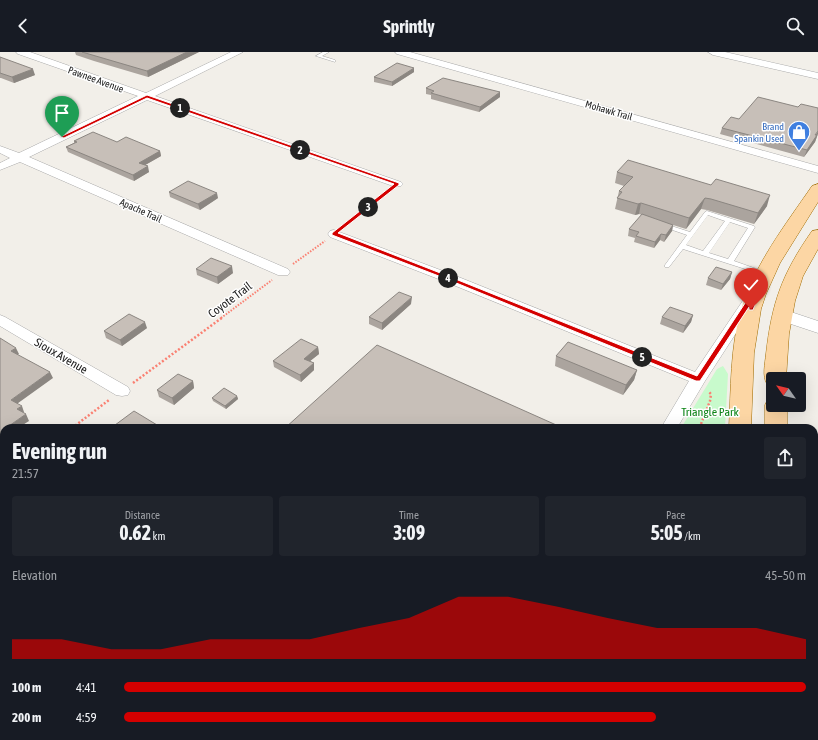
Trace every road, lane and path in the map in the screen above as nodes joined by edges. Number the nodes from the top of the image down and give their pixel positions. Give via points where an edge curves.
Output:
1 (21, 52) edge
2 (238, 52) edge
3 (327, 52) edge
4 (400, 52) edge
5 (713, 52) edge
6 (333, 61) dead end
7 (818, 76) edge
8 (147, 97) junction
9 (0, 149) edge
10 (20, 157) junction
11 (0, 167) edge
12 (818, 170) edge
13 (397, 184) joint
14 (818, 189) edge
15 (729, 220) junction
16 (653, 222) edge
17 (334, 234) junction
18 (691, 234) junction
19 (816, 242) edge
20 (682, 246) junction
21 (705, 253) junction
22 (730, 262) junction
23 (666, 266) dead end
24 (283, 272) junction
25 (762, 280) junction
26 (782, 315) junction
27 (0, 320) edge
28 (818, 327) edge
29 (776, 372) edge
30 (696, 382) junction
31 (122, 391) junction
32 (776, 412) edge
33 (77, 424) edge
34 (671, 424) edge
35 (701, 424) edge
36 (740, 424) edge
37 (776, 424) edge

1 - 8 street, Pawnee Avenue
2 - 8 street
3 - 6 lane via 318,56
4 - 12 street, Mohawk Trail
5 - 7 street
8 - 10 street
8 - 13 street, Pawnee Avenue
9 - 10 street, Apache Trail
10 - 11 street
10 - 24 street, Apache Trail
13 - 17 path, Coyote Trail
14 - 25 main road
15 - 18 lane via 707,213
15 - 21 lane
15 - 22 lane via 752,227
16 - 18 lane
17 - 24 path, Coyote Trail
17 - 30 street via 446,277
18 - 20 lane
19 - 26 main road via 788,289
20 - 21 lane
20 - 23 lane
21 - 22 lane
22 - 25 lane
24 - 31 path, Coyote Trail
25 - 30 street
25 - 36 main road via 747,326
26 - 28 street
26 - 29 main road
27 - 31 street, Sioux Avenue
30 - 34 street
30 - 35 path via 711,394
31 - 33 path, Coyote Trail
32 - 37 main road

